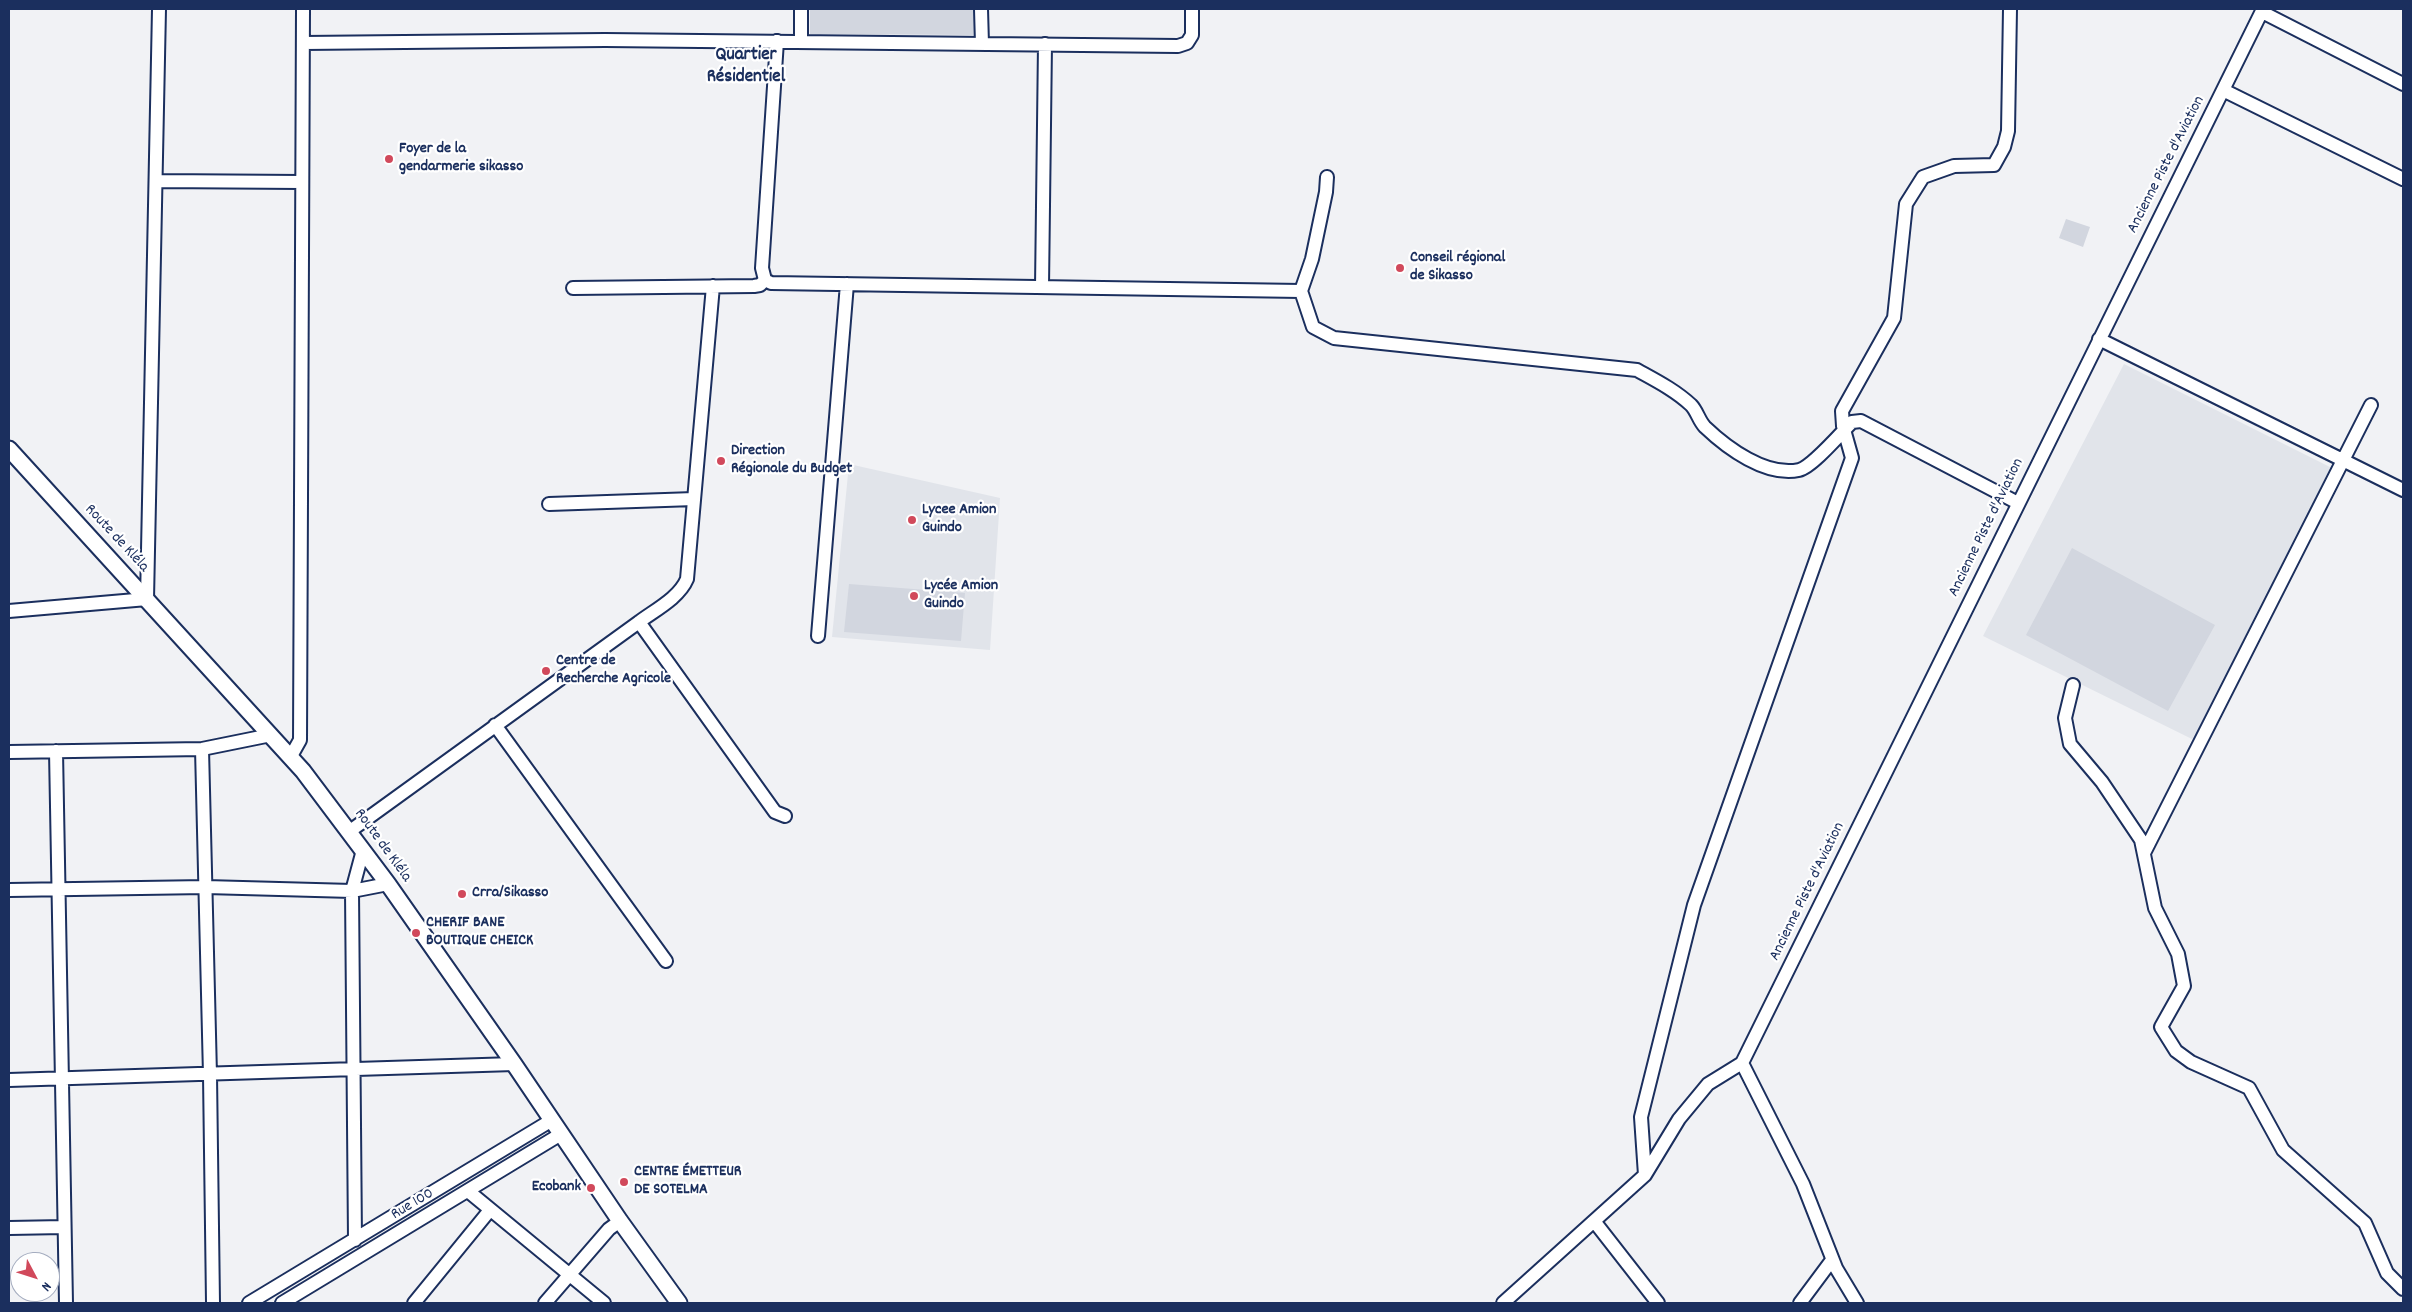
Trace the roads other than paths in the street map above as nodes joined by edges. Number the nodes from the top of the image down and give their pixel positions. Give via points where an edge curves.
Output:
1 (159, 9) edge
2 (303, 9) edge
3 (801, 9) edge
4 (981, 9) edge
5 (1204, 9) edge
6 (2010, 9) edge
7 (2262, 10) edge
8 (1192, 13) edge
9 (777, 41) junction
10 (801, 42) junction
11 (304, 43) junction
12 (982, 44) junction
13 (1045, 44) junction
14 (2403, 84) edge
15 (2223, 90) junction
16 (1327, 177) dead end
17 (2403, 179) edge
18 (156, 181) junction
19 (302, 182) junction
20 (764, 280) junction
21 (847, 284) junction
22 (713, 286) junction
23 (1042, 287) junction
24 (573, 288) dead end
25 (1301, 291) junction
26 (2099, 339) junction
27 (2371, 405) dead end
28 (1844, 430) junction
29 (9, 449) edge
30 (2343, 460) junction
31 (2403, 490) edge
32 (694, 499) junction
33 (2018, 503) junction
34 (549, 504) dead end
35 (147, 599) junction
36 (9, 611) edge
37 (639, 622) junction
38 (818, 636) dead end
39 (2073, 685) dead end
40 (495, 725) junction
41 (271, 735) junction
42 (202, 749) junction
43 (9, 752) edge
44 (56, 752) junction
45 (291, 756) junction
46 (786, 816) dead end
47 (350, 831) junction
48 (363, 850) junction
49 (2144, 853) junction
50 (388, 884) junction
51 (206, 887) junction
52 (59, 888) junction
53 (9, 890) edge
54 (352, 891) junction
55 (666, 961) dead end
56 (1742, 1063) junction
57 (514, 1064) junction
58 (353, 1070) junction
59 (210, 1074) junction
60 (62, 1079) junction
61 (9, 1080) edge
62 (552, 1120) junction
63 (561, 1134) junction
64 (1645, 1175) junction
65 (468, 1190) junction
66 (490, 1210) junction
67 (620, 1221) junction
68 (1594, 1221) junction
69 (64, 1227) junction
70 (9, 1228) edge
71 (355, 1240) junction
72 (1832, 1260) junction
73 (570, 1274) junction
74 (2403, 1289) edge
75 (66, 1303) edge
76 (213, 1303) edge
77 (249, 1303) edge
78 (282, 1303) edge
79 (414, 1303) edge
80 (544, 1303) edge
81 (604, 1303) edge
82 (679, 1303) edge
83 (1503, 1303) edge
84 (1658, 1303) edge
85 (1800, 1303) edge
86 (1857, 1303) edge

1 - 18 street
2 - 11 street
3 - 10 street
4 - 12 street
5 - 8 street
6 - 28 street via 2008,131 2004,148 1994,165 1954,166 1922,177 1906,204 1894,318 1842,411
7 - 14 street
7 - 15 street, Ancienne Piste d'Aviation
8 - 13 street via 1190,40 1178,46
9 - 10 street
9 - 11 street
9 - 20 street via 762,268
10 - 12 street
11 - 19 street
12 - 13 street
13 - 23 street
15 - 17 street
15 - 26 street, Ancienne Piste d'Aviation
16 - 25 street via 1312,259
18 - 19 street
18 - 35 street
19 - 45 street via 300,740
20 - 21 street via 771,283
20 - 22 street via 754,286
21 - 23 street
21 - 38 street
22 - 24 street
22 - 32 street
23 - 25 street
25 - 28 street via 1313,327 1334,338 1636,370 1665,385 1692,406 1703,426 1741,457 1776,469 1800,470
26 - 30 street
26 - 33 street, Ancienne Piste d'Aviation
27 - 30 street
28 - 33 street via 1852,422 1861,421
28 - 64 street via 1852,458 1694,905 1641,1117
29 - 35 main road, Route de Kléla
30 - 31 street
30 - 49 street
32 - 34 street
32 - 37 street via 684,586
33 - 56 street, Ancienne Piste d'Aviation
35 - 36 street
35 - 41 main road, Route de Kléla
37 - 40 street
37 - 46 street via 775,812
39 - 49 street via 2065,718 2070,744 2102,782 2136,831
40 - 47 street
40 - 55 street
41 - 42 street
41 - 45 main road, Route de Kléla
42 - 44 street
42 - 51 street
43 - 44 street
44 - 52 street
45 - 47 main road, Route de Kléla
47 - 48 main road, Route de Kléla
48 - 50 main road, Route de Kléla
48 - 54 street
49 - 74 street via 2155,908 2178,954 2184,986 2161,1027 2176,1051 2191,1062 2249,1088 2283,1150 2365,1223 2387,1273
50 - 54 street
50 - 57 main road, Route de Kléla
51 - 52 street
51 - 54 street
51 - 59 street
52 - 53 street
52 - 60 street
54 - 58 street
56 - 64 street via 1708,1084 1679,1119
56 - 72 street via 1803,1184
57 - 58 street
57 - 62 main road, Route de Kléla
58 - 59 street
58 - 71 street
59 - 60 street
59 - 76 street
60 - 61 street
60 - 69 street
62 - 63 main road, Route de Kléla
62 - 71 street
63 - 65 street, Rue 100
63 - 67 main road, Route de Kléla
64 - 68 street
65 - 66 street
65 - 78 street, Rue 100
66 - 73 street
66 - 79 street
67 - 73 street via 609,1229
67 - 82 main road, Route de Kléla
68 - 83 street
68 - 84 street
69 - 70 street
69 - 75 street
71 - 77 street
72 - 85 street
72 - 86 street
73 - 80 street
73 - 81 street

